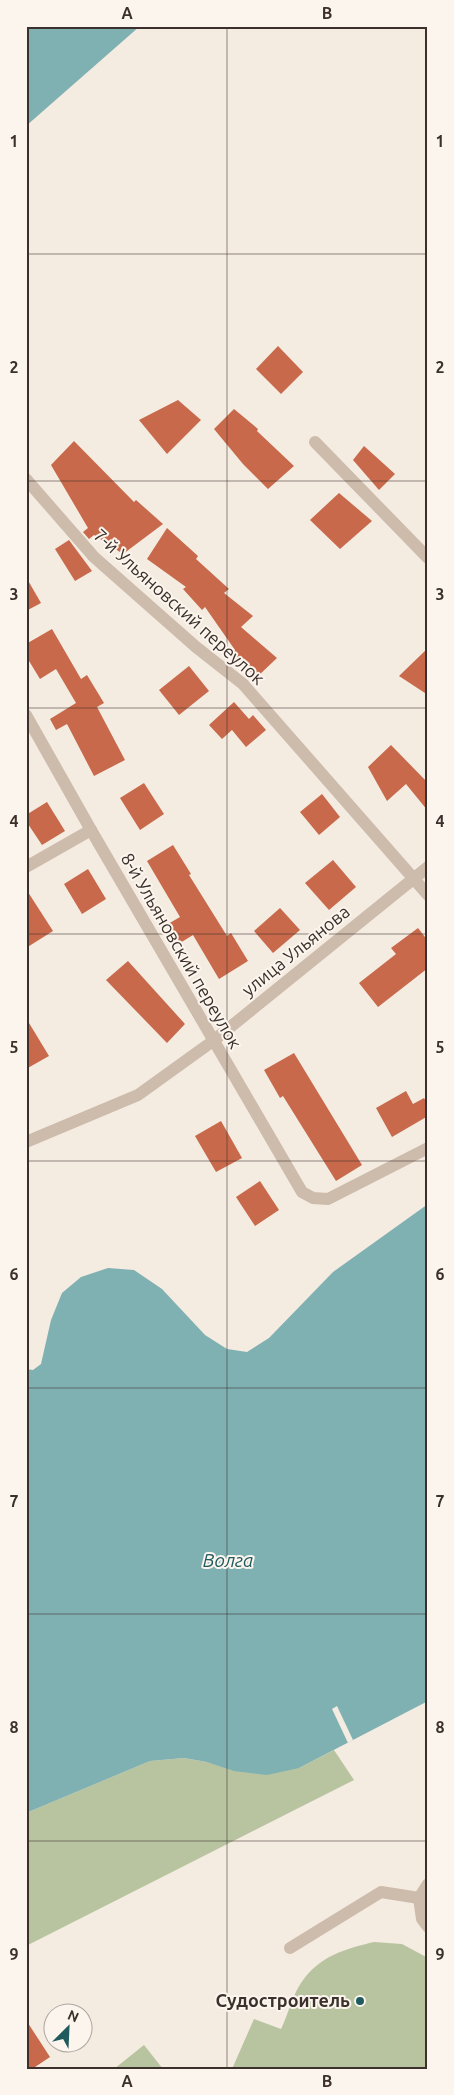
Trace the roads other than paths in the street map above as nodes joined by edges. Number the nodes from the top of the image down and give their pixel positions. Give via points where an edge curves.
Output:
1 (315, 442) dead end
2 (26, 479) edge
3 (428, 558) edge
4 (26, 715) edge
5 (91, 830) junction
6 (428, 867) edge
7 (26, 868) edge
8 (414, 879) junction
9 (428, 895) edge
10 (213, 1041) junction
11 (26, 1142) edge
12 (428, 1148) edge
13 (428, 1884) edge
14 (419, 1898) junction
15 (428, 1927) edge
16 (290, 1948) dead end

1 - 3 street
2 - 8 street, 7-й Ульяновский переулок via 94,557 243,684
4 - 5 street, 8-й Ульяновский переулок
5 - 7 street
5 - 10 street, 8-й Ульяновский переулок
6 - 8 street, улица Ульянова
8 - 9 street, 7-й Ульяновский переулок
8 - 10 street, улица Ульянова
10 - 11 street, улица Ульянова via 138,1095
10 - 12 street, 8-й Ульяновский переулок via 302,1192 312,1198 328,1199
13 - 14 street
14 - 15 street via 422,1919
14 - 16 street via 381,1892

